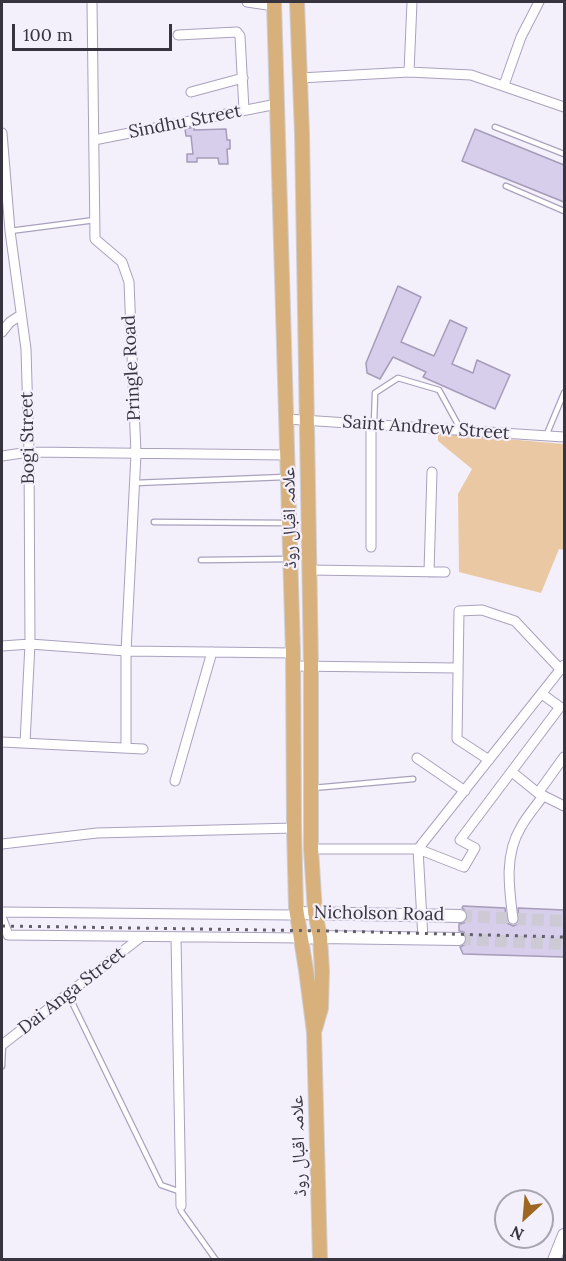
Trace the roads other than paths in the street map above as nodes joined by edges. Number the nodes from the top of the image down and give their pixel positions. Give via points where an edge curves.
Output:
1 (92, 2) edge
2 (247, 2) edge
3 (297, 2) edge
4 (412, 2) edge
5 (539, 2) edge
6 (274, 4) edge
7 (178, 34) dead end
8 (409, 72) junction
9 (243, 78) junction
10 (300, 78) junction
11 (504, 85) junction
12 (191, 92) dead end
13 (277, 104) junction
14 (564, 107) edge
15 (244, 110) junction
16 (495, 127) dead end
17 (2, 133) edge
18 (94, 140) junction
19 (564, 154) edge
20 (506, 186) dead end
21 (564, 211) edge
22 (95, 220) junction
23 (10, 231) junction
24 (21, 315) junction
25 (2, 332) edge
26 (564, 393) edge
27 (286, 419) junction
28 (307, 421) junction
29 (372, 425) junction
30 (461, 430) junction
31 (546, 436) junction
32 (564, 437) edge
33 (29, 452) junction
34 (136, 454) junction
35 (287, 455) junction
36 (2, 456) edge
37 (432, 472) dead end
38 (288, 477) junction
39 (135, 483) junction
40 (154, 522) dead end
41 (289, 523) junction
42 (371, 547) dead end
43 (290, 559) junction
44 (201, 560) dead end
45 (309, 570) junction
46 (429, 572) junction
47 (445, 572) dead end
48 (30, 644) junction
49 (2, 646) edge
50 (126, 651) junction
51 (212, 652) junction
52 (293, 660) junction
53 (311, 666) junction
54 (458, 668) junction
55 (560, 670) edge
56 (564, 682) edge
57 (542, 694) junction
58 (2, 742) edge
59 (25, 743) junction
60 (126, 747) junction
61 (143, 749) dead end
62 (564, 757) edge
63 (417, 758) dead end
64 (489, 759) junction
65 (512, 772) junction
66 (413, 779) dead end
67 (175, 781) dead end
68 (310, 788) junction
69 (465, 791) junction
70 (540, 795) junction
71 (564, 806) edge
72 (294, 828) junction
73 (2, 844) edge
74 (311, 849) junction
75 (418, 849) junction
76 (2, 912) edge
77 (315, 912) junction
78 (297, 913) junction
79 (423, 915) junction
80 (460, 916) tunnel mouth
81 (2, 919) edge
82 (513, 919) dead end
83 (5, 936) edge
84 (141, 937) junction
85 (176, 937) junction
86 (320, 937) junction
87 (302, 938) junction
88 (423, 939) junction
89 (459, 939) tunnel mouth
90 (68, 994) junction
91 (314, 1032) junction
92 (2, 1043) edge
93 (2, 1065) edge
94 (181, 1192) junction
95 (181, 1206) joint
96 (564, 1235) edge
97 (216, 1260) edge
98 (320, 1260) edge
99 (554, 1260) edge

1 - 18 street, Pringle Road
2 - 6 street
3 - 10 main road, علامہ اقبال روڈ
4 - 8 street
5 - 11 street
6 - 13 main road, علامہ اقبال روڈ
7 - 9 street via 237,32
8 - 10 street
8 - 11 street via 471,75
9 - 12 street
9 - 15 street
10 - 28 main road, علامہ اقبال روڈ
11 - 14 street
13 - 15 street, Sindhu Street
13 - 27 main road, علامہ اقبال روڈ
15 - 18 street, Sindhu Street
16 - 19 lane
17 - 23 street, Bogi Street
18 - 22 street, Pringle Road
20 - 21 lane
22 - 23 lane
22 - 34 street, Pringle Road via 95,239 122,262 129,282
23 - 24 street, Bogi Street
24 - 25 street
24 - 33 street, Bogi Street via 26,349
26 - 31 lane
27 - 28 street, Saint Andrew Street
27 - 35 main road, علامہ اقبال روڈ
28 - 29 street, Saint Andrew Street
28 - 45 main road, علامہ اقبال روڈ
29 - 30 street, Saint Andrew Street
29 - 30 lane via 375,393 398,378 439,390
29 - 42 street
30 - 31 street, Saint Andrew Street
31 - 32 street, Saint Andrew Street
33 - 34 street
33 - 36 street
33 - 48 street, Bogi Street
34 - 35 street
34 - 39 street, Pringle Road
35 - 38 main road, علامہ اقبال روڈ
37 - 46 street
38 - 39 lane
38 - 41 main road, علامہ اقبال روڈ
39 - 50 street, Pringle Road
40 - 41 lane
41 - 43 main road, علامہ اقبال روڈ
43 - 44 lane
43 - 52 main road, علامہ اقبال روڈ
45 - 46 street
45 - 53 main road, علامہ اقبال روڈ
46 - 47 street
48 - 49 street
48 - 50 street
48 - 59 street, Bogi Street
50 - 51 street
50 - 60 street, Pringle Road
51 - 52 street
51 - 67 street
52 - 53 street
52 - 72 main road, علامہ اقبال روڈ
53 - 54 street
53 - 68 main road, علامہ اقبال روڈ
54 - 55 street via 459,611 482,610 515,621
54 - 64 street via 456,739
55 - 56 street
55 - 57 street
57 - 64 street
57 - 65 street via 560,707
58 - 59 street
59 - 60 street
60 - 61 street
62 - 70 street
63 - 69 street
64 - 69 street
65 - 70 street
65 - 75 street via 460,840 475,848 464,867
66 - 68 lane
68 - 74 main road, علامہ اقبال روڈ
69 - 75 street
70 - 71 street
70 - 82 street via 520,827 511,852 508,878
72 - 73 street via 97,833
72 - 78 main road, علامہ اقبال روڈ
74 - 75 street
74 - 77 main road, علامہ اقبال روڈ
75 - 79 street
76 - 78 street
77 - 78 main road, Nicholson Road
77 - 79 main road, Nicholson Road
77 - 86 main road, علامہ اقبال روڈ
78 - 87 main road, علامہ اقبال روڈ
79 - 80 main road, Nicholson Road
79 - 88 street
81 - 83 street
83 - 84 street
84 - 85 street
84 - 90 street, Dai Anga Street
85 - 87 street
85 - 94 street
86 - 87 main road, Nicholson Road
86 - 88 main road, Nicholson Road
86 - 91 main road, علامہ اقبال روڈ via 321,1008
87 - 91 main road, علامہ اقبال روڈ
88 - 89 main road, Nicholson Road
90 - 92 street, Dai Anga Street
90 - 94 lane via 161,1185
91 - 98 main road, علامہ اقبال روڈ
92 - 93 lane
94 - 95 street
95 - 97 lane
96 - 99 main road

